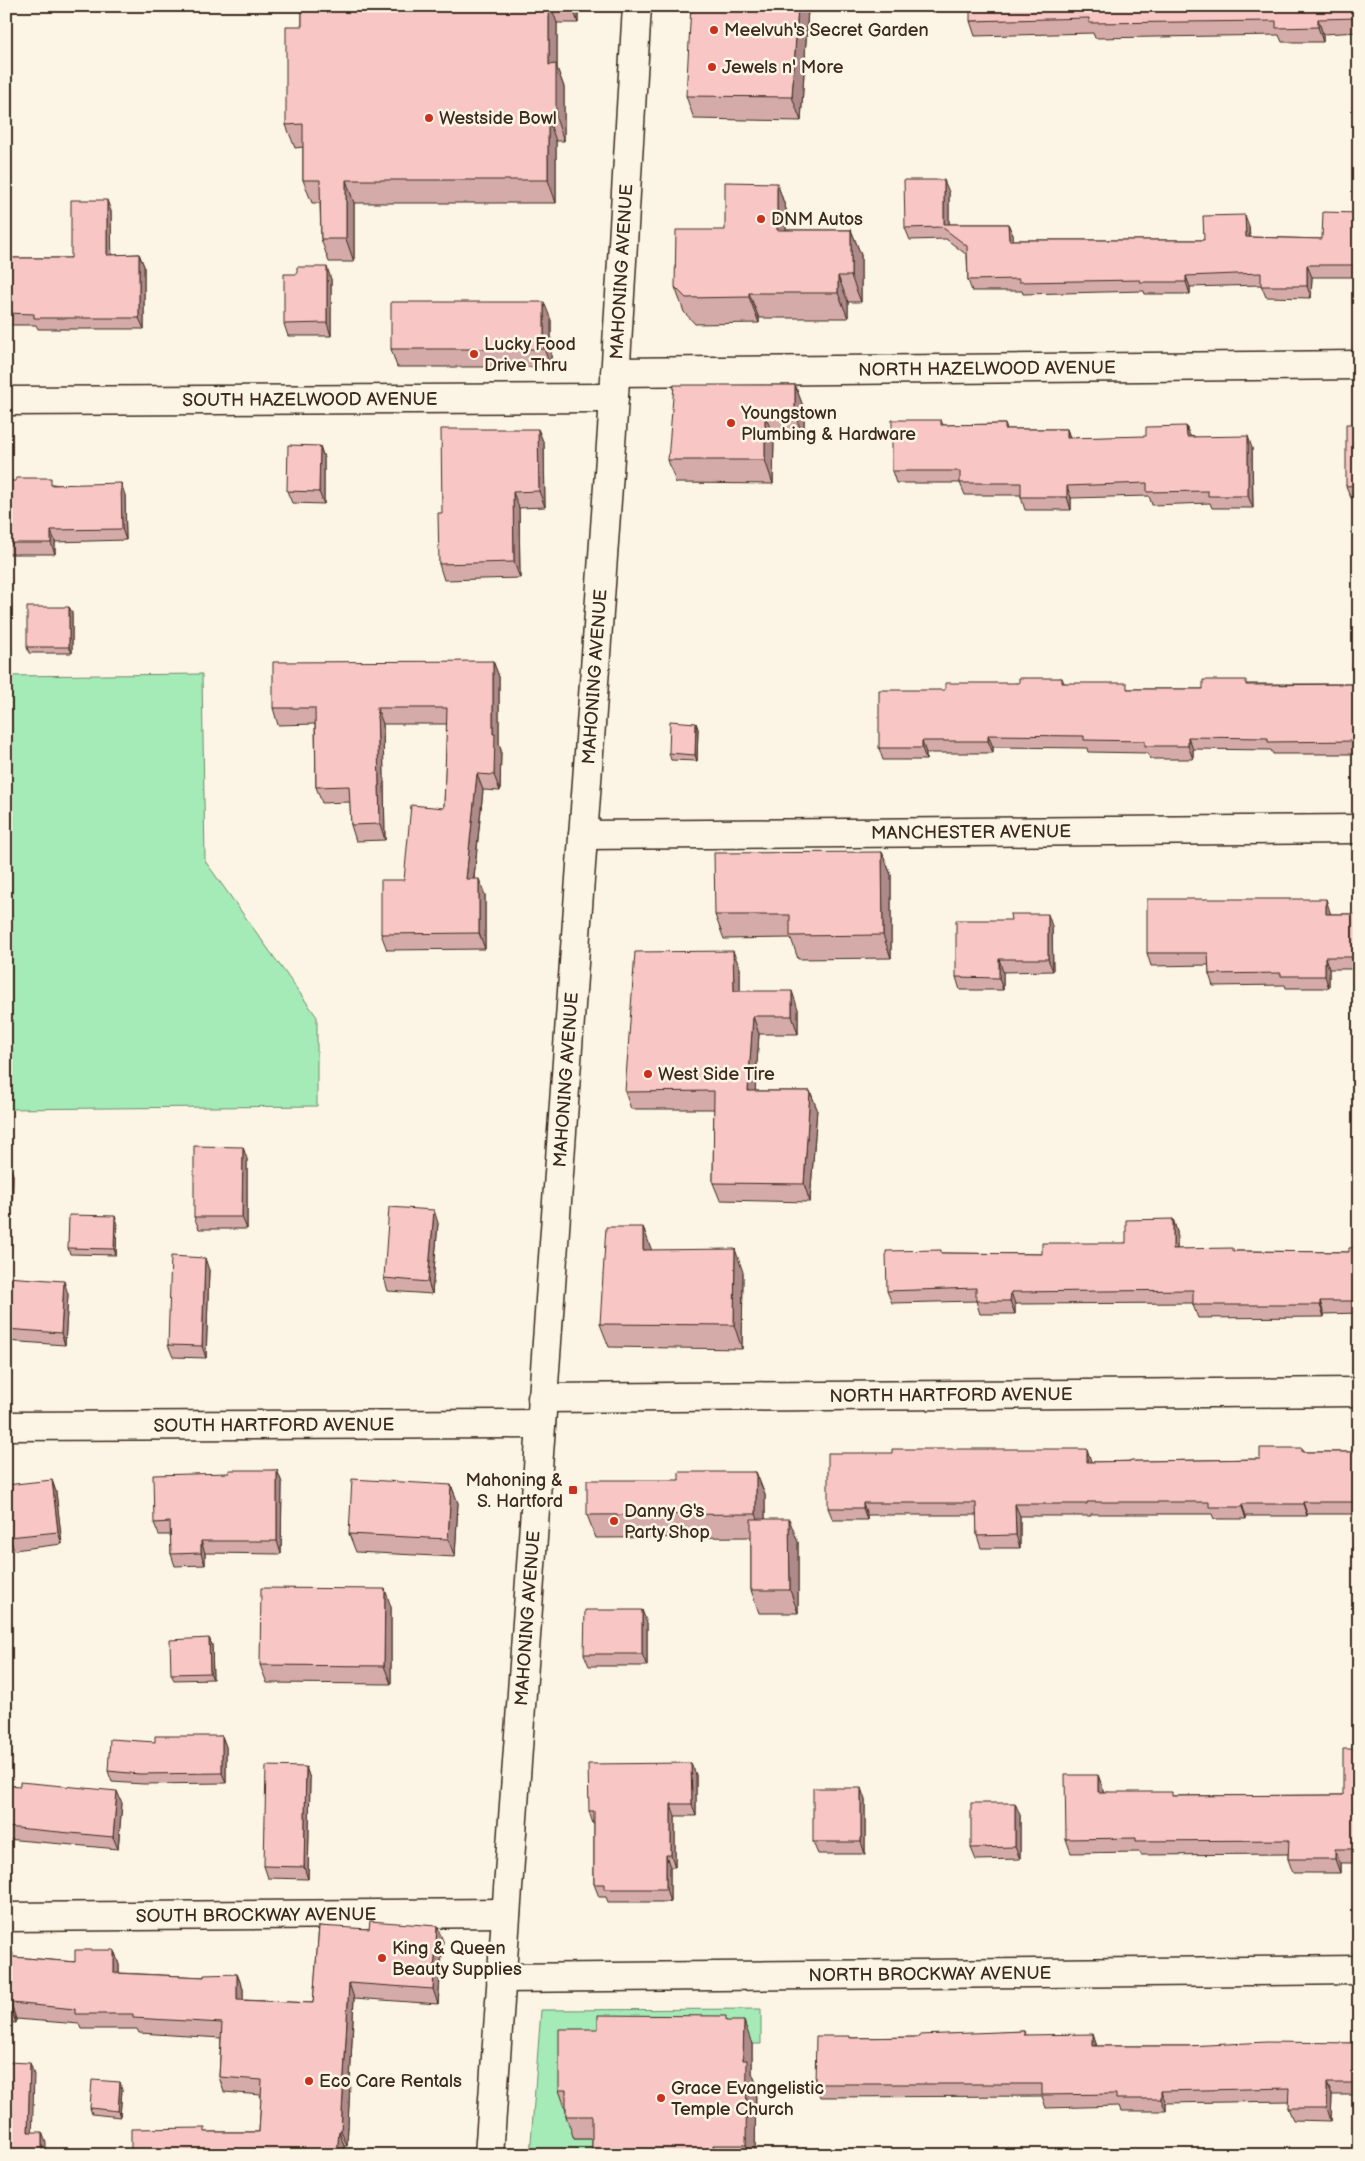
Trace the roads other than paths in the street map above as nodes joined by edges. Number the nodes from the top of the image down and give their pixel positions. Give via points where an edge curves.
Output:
1 (637, 6) edge
2 (1359, 365) edge
3 (615, 385) junction
4 (6, 402) edge
5 (1359, 829) edge
6 (583, 835) junction
7 (1359, 1392) edge
8 (542, 1411) junction
9 (6, 1426) edge
10 (506, 1912) junction
11 (6, 1917) edge
12 (1359, 1970) edge
13 (501, 1978) junction
14 (489, 2155) edge

1 - 3 street, MAHONING AVENUE
2 - 3 street, NORTH HAZELWOOD AVENUE
3 - 4 street, SOUTH HAZELWOOD AVENUE
3 - 6 street, MAHONING AVENUE
5 - 6 street, MANCHESTER AVENUE
6 - 8 street, MAHONING AVENUE
7 - 8 street, NORTH HARTFORD AVENUE
8 - 9 street, SOUTH HARTFORD AVENUE
8 - 10 street, MAHONING AVENUE
10 - 11 street, SOUTH BROCKWAY AVENUE
10 - 13 street, MAHONING AVENUE
12 - 13 street, NORTH BROCKWAY AVENUE
13 - 14 street, MAHONING AVENUE

